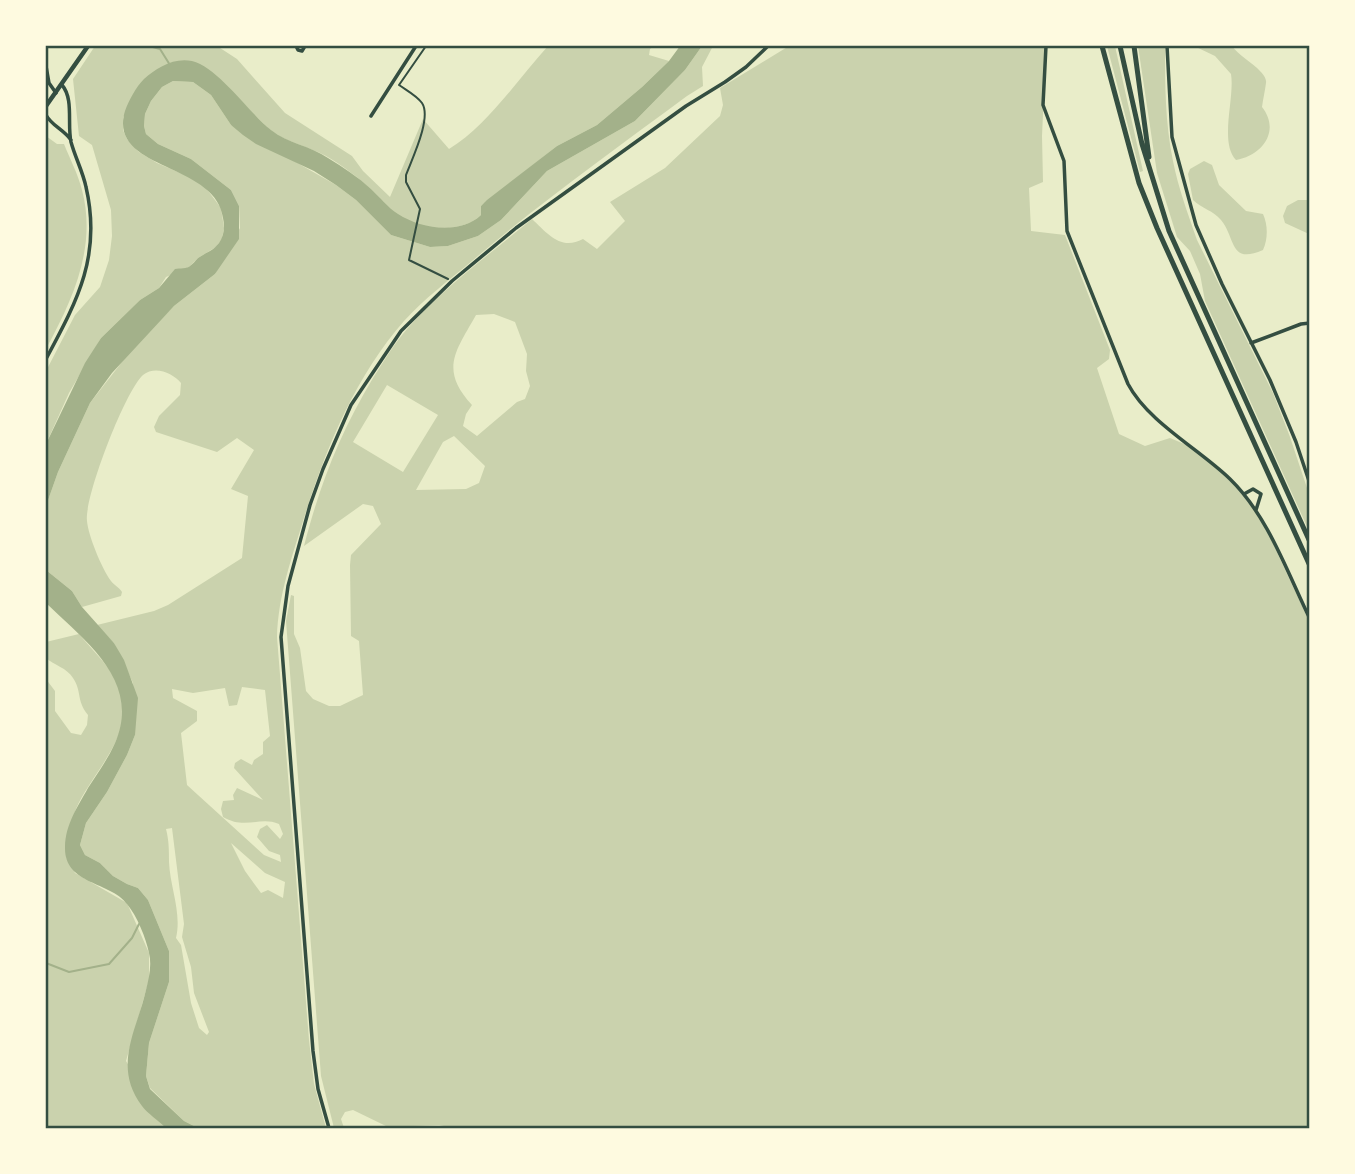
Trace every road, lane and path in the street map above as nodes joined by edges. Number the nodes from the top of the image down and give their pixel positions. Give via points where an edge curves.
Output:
1 (88, 46) edge
2 (260, 46) edge
3 (305, 46) edge
4 (416, 46) edge
5 (426, 46) edge
6 (768, 46) edge
7 (1046, 46) edge
8 (1102, 46) edge
9 (1120, 46) edge
10 (1134, 46) edge
11 (1167, 46) edge
12 (46, 66) edge
13 (62, 85) junction
14 (56, 93) junction
15 (46, 106) edge
16 (46, 115) edge
17 (372, 116) dead end
18 (69, 122) junction
19 (60, 129) junction
20 (71, 141) junction
21 (1151, 175) junction
22 (452, 281) junction
23 (1310, 323) edge
24 (1251, 343) junction
25 (46, 359) edge
26 (1310, 484) edge
27 (1244, 494) junction
28 (1256, 510) junction
29 (1310, 541) edge
30 (1310, 566) edge
31 (1310, 619) edge
32 (329, 1129) edge

1 - 13 street
2 - 3 street via 296,46 302,51
4 - 17 street
5 - 22 path via 399,85 424,106 421,136 406,175 420,209 410,260
6 - 22 street via 746,67 536,213
7 - 27 street via 1043,105 1064,162 1067,231 1128,384 1148,411
8 - 30 main road via 1139,183
9 - 21 main road
10 - 21 main road
11 - 24 street via 1172,137 1196,225
12 - 14 street
13 - 14 street
13 - 18 street via 68,93
14 - 15 street
16 - 19 street
18 - 19 street
18 - 20 street
19 - 20 street
20 - 25 street via 89,201 90,249 76,302
21 - 29 main road via 1169,231
22 - 32 street via 401,331 351,405 310,505 283,611 281,653 313,1051
23 - 24 street
24 - 26 street
27 - 28 street
27 - 28 street via 1253,489 1261,494
28 - 31 street

